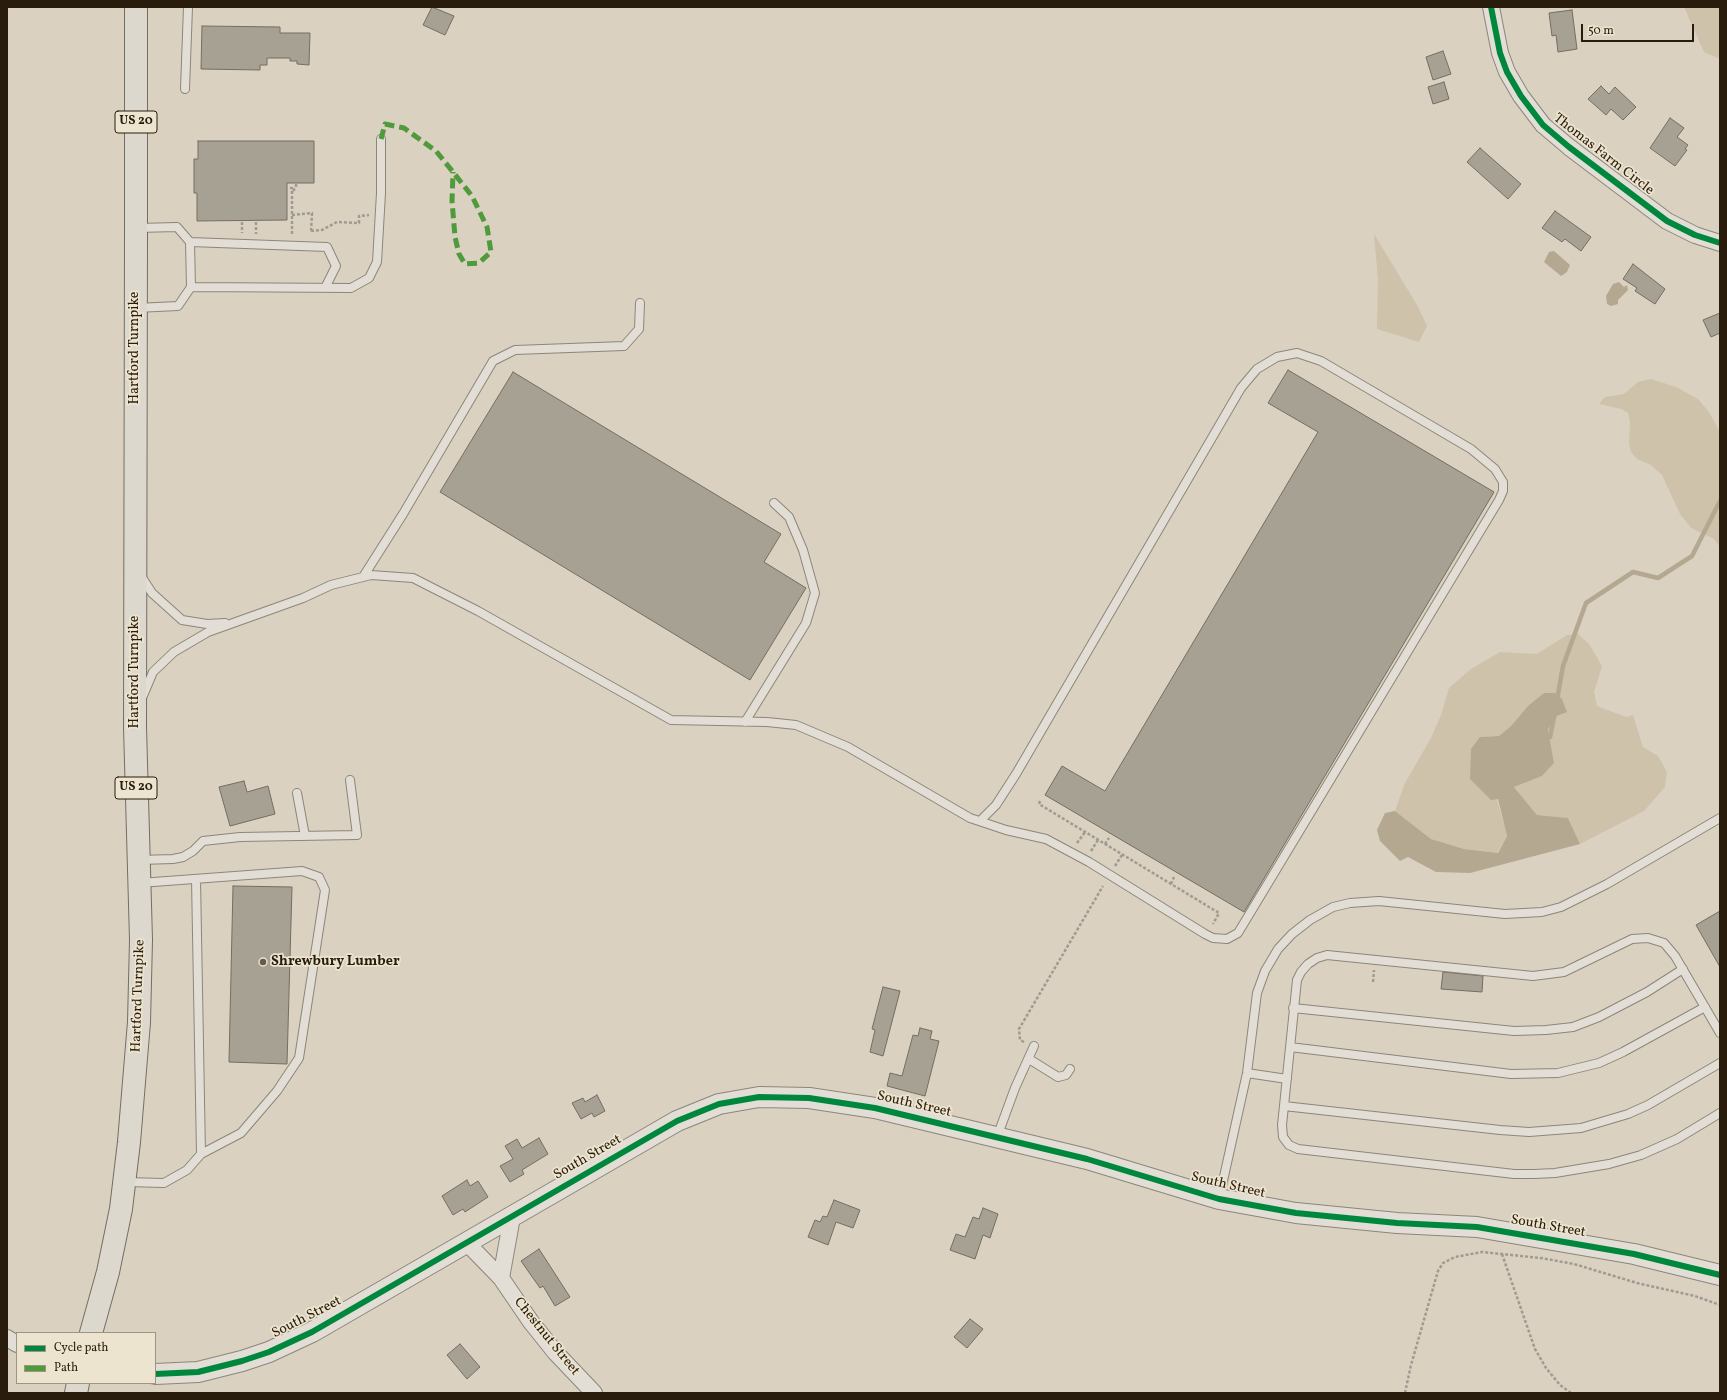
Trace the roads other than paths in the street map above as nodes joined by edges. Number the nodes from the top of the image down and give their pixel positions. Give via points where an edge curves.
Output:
1 (136, 7) edge
2 (188, 7) edge
3 (1491, 7) edge
4 (185, 89) dead end
5 (380, 139) dead end
6 (136, 232) junction
7 (190, 242) junction
8 (1720, 243) edge
9 (191, 287) junction
10 (325, 288) junction
11 (640, 303) dead end
12 (135, 308) junction
13 (774, 503) dead end
14 (135, 567) junction
15 (362, 577) junction
16 (234, 622) junction
17 (135, 713) junction
18 (745, 722) junction
19 (350, 780) dead end
20 (297, 793) dead end
21 (1720, 818) edge
22 (980, 821) junction
23 (306, 836) junction
24 (138, 860) junction
25 (196, 879) junction
26 (139, 883) junction
27 (1683, 969) junction
28 (1705, 1007) junction
29 (1293, 1008) junction
30 (1720, 1033) edge
31 (1030, 1045) road end
32 (1290, 1047) junction
33 (1028, 1058) junction
34 (1720, 1063) edge
35 (1070, 1069) dead end
36 (1247, 1073) junction
37 (1286, 1079) junction
38 (1284, 1106) junction
39 (1720, 1114) edge
40 (997, 1138) junction
41 (201, 1154) junction
42 (124, 1182) junction
43 (1219, 1199) junction
44 (512, 1217) junction
45 (467, 1243) junction
46 (1720, 1275) edge
47 (501, 1278) junction
48 (91, 1332) edge
49 (7, 1338) edge
50 (16, 1343) edge
51 (156, 1374) edge
52 (594, 1393) edge

1 - 6 main road, Hartford Turnpike / US 20
2 - 4 lane
3 - 8 street, Thomas Farm Circle via 1500,53 1507,72 1521,96 1544,125 1667,221
5 - 10 lane via 381,193 377,262 369,278 351,288
6 - 7 lane via 177,227
6 - 12 main road, Hartford Turnpike / US 20
7 - 9 lane
7 - 10 lane via 327,247 336,266
9 - 10 lane
9 - 12 lane via 178,306
11 - 15 lane via 638,329 624,346 515,350 493,361 403,514
12 - 14 main road, Hartford Turnpike / US 20
13 - 18 lane via 789,517 803,550 815,593 806,623
14 - 16 lane via 152,593 182,620 207,624
14 - 17 main road, Hartford Turnpike / US 20
15 - 16 lane via 331,585 303,598
15 - 18 lane via 371,575 413,578 478,611 671,720
16 - 17 lane via 208,632 174,652 153,672
17 - 24 main road, Hartford Turnpike / US 20
18 - 22 lane via 796,725 841,744 970,818
19 - 23 lane via 357,835
20 - 23 lane
21 - 36 lane via 1607,884 1561,907 1542,912 1505,914 1379,902 1350,903 1333,907 1292,934 1278,949 1265,971 1257,993
22 - 22 lane via 996,805 1016,774 1241,388 1257,369 1277,357 1297,353 1321,361 1471,448 1495,470 1503,482 1503,492 1499,500 1238,933 1227,939 1214,938 1089,862 1046,839
23 - 24 lane via 240,837 203,841 183,857
24 - 26 main road, Hartford Turnpike / US 20
25 - 26 lane
25 - 41 lane
25 - 41 lane via 302,871 319,877 325,890 299,1058 277,1091 241,1133
26 - 42 main road, Hartford Turnpike / US 20 via 139,1022
27 - 28 lane
27 - 29 lane via 1647,992 1599,1017 1573,1027 1546,1030 1514,1031
27 - 29 lane via 1664,943 1648,938 1632,939 1564,972 1533,976 1327,955 1317,958 1301,972 1297,980
28 - 30 lane
28 - 32 lane via 1599,1063 1558,1073 1511,1074
29 - 32 lane
31 - 33 lane
32 - 37 lane
33 - 35 lane via 1058,1077 1066,1075
33 - 40 lane
34 - 38 lane via 1641,1108 1581,1128 1529,1132 1500,1130
36 - 37 lane
36 - 43 lane
37 - 38 lane
38 - 39 lane via 1283,1137 1289,1145 1298,1149 1514,1174 1555,1173 1609,1164 1641,1155 1677,1139
40 - 43 street, South Street via 1087,1160
40 - 44 street, South Street via 845,1102 786,1096 737,1100 719,1104 677,1121
41 - 42 lane via 187,1170 164,1183
42 - 48 main road, Hartford Turnpike / US 20 via 108,1272
43 - 46 street, South Street via 1296,1213 1397,1223 1477,1227 1634,1254
44 - 45 street, South Street
44 - 47 street
45 - 47 street, Chestnut Street
45 - 51 street, South Street via 312,1332 269,1352 198,1372
47 - 52 street, Chestnut Street via 547,1342
49 - 50 street

